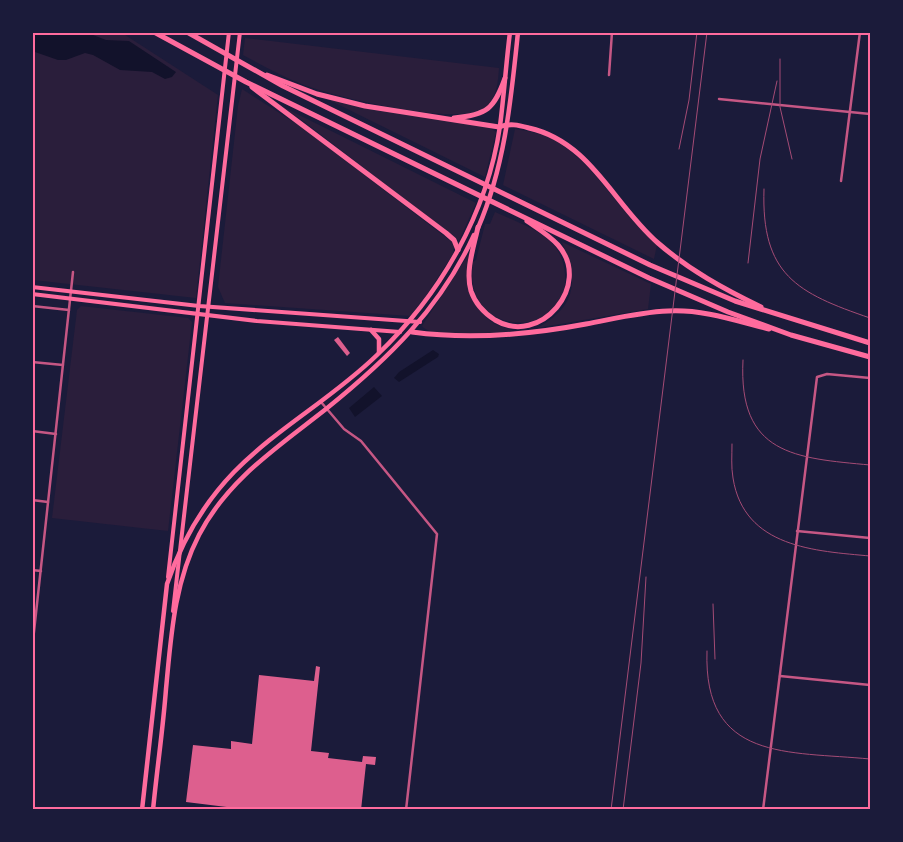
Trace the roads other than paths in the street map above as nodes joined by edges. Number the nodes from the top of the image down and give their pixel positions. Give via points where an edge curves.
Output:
1 (154, 32) edge
2 (187, 32) edge
3 (229, 32) edge
4 (240, 32) edge
5 (510, 32) edge
6 (518, 32) edge
7 (612, 32) edge
8 (860, 32) edge
9 (248, 67) junction
10 (609, 75) dead end
11 (505, 78) junction
12 (246, 82) junction
13 (719, 99) dead end
14 (850, 112) junction
15 (870, 114) edge
16 (446, 119) junction
17 (508, 124) junction
18 (500, 127) junction
19 (841, 181) dead end
20 (517, 213) junction
21 (478, 227) junction
22 (458, 250) junction
23 (73, 272) dead end
24 (32, 286) edge
25 (71, 291) junction
26 (32, 294) edge
27 (71, 299) junction
28 (32, 306) edge
29 (199, 306) junction
30 (210, 306) junction
31 (760, 308) junction
32 (69, 310) junction
33 (198, 315) junction
34 (208, 316) junction
35 (410, 321) junction
36 (420, 322) junction
37 (758, 324) junction
38 (371, 330) junction
39 (400, 332) junction
40 (412, 332) junction
41 (870, 343) edge
42 (378, 355) junction
43 (870, 357) edge
44 (32, 362) edge
45 (63, 366) junction
46 (870, 378) edge
47 (321, 402) junction
48 (326, 408) junction
49 (186, 417) junction
50 (197, 419) junction
51 (32, 431) edge
52 (56, 434) junction
53 (32, 500) edge
54 (48, 502) junction
55 (798, 531) junction
56 (870, 538) edge
57 (179, 556) junction
58 (32, 570) edge
59 (41, 572) junction
60 (167, 584) junction
61 (172, 621) junction
62 (33, 638) edge
63 (32, 650) edge
64 (160, 650) junction
65 (169, 652) junction
66 (780, 676) junction
67 (870, 685) edge
68 (148, 752) junction
69 (159, 753) junction
70 (142, 810) edge
71 (153, 810) edge
72 (406, 810) edge
73 (763, 810) edge

1 - 12 highway
2 - 9 highway
3 - 29 main road
4 - 30 main road
5 - 11 main road
6 - 17 main road
7 - 10 street
8 - 14 street
9 - 16 highway via 342,100
9 - 31 highway via 650,265 705,290
11 - 16 highway via 488,109 471,116
11 - 18 main road
12 - 20 highway
12 - 22 highway via 446,233
13 - 14 street
14 - 15 street
14 - 19 street
16 - 18 highway
17 - 18 highway
17 - 21 main road via 495,180
17 - 31 highway via 549,134 574,148 656,241 692,269
18 - 22 main road via 488,176
20 - 21 highway via 558,245 569,271 569,283 557,309 538,323 508,325 479,307 469,279
20 - 37 highway via 649,278
21 - 36 main road via 452,277
22 - 35 main road via 435,289
23 - 25 street
24 - 25 main road
25 - 27 street
25 - 29 main road
26 - 27 main road
27 - 32 street
27 - 33 main road
28 - 32 street
29 - 30 main road
29 - 33 main road
30 - 34 main road
30 - 35 main road
31 - 41 highway
32 - 45 street
33 - 34 main road
33 - 49 main road
34 - 38 main road
34 - 50 main road
35 - 36 main road
35 - 39 main road
36 - 40 main road
37 - 40 highway via 694,312 646,312 521,334 472,338
37 - 43 highway
38 - 39 main road
38 - 42 main road via 380,339
39 - 40 main road
39 - 42 main road
40 - 48 main road
42 - 47 main road
44 - 45 street
45 - 52 street
46 - 55 street via 827,374 817,377
47 - 48 street
47 - 57 main road via 222,485 201,514
48 - 61 main road via 250,468 222,499 198,536
48 - 72 street via 344,429 361,441 437,534
49 - 50 main road
49 - 60 main road
50 - 57 main road
51 - 52 street
52 - 54 street
53 - 54 street
54 - 59 street
55 - 56 street
55 - 66 street
57 - 60 main road
57 - 61 main road
58 - 59 street
59 - 62 street
60 - 64 main road
61 - 65 main road
62 - 63 street
64 - 65 main road
64 - 68 main road
65 - 69 main road
66 - 67 street
66 - 73 street
68 - 69 main road
68 - 70 main road
69 - 71 main road

